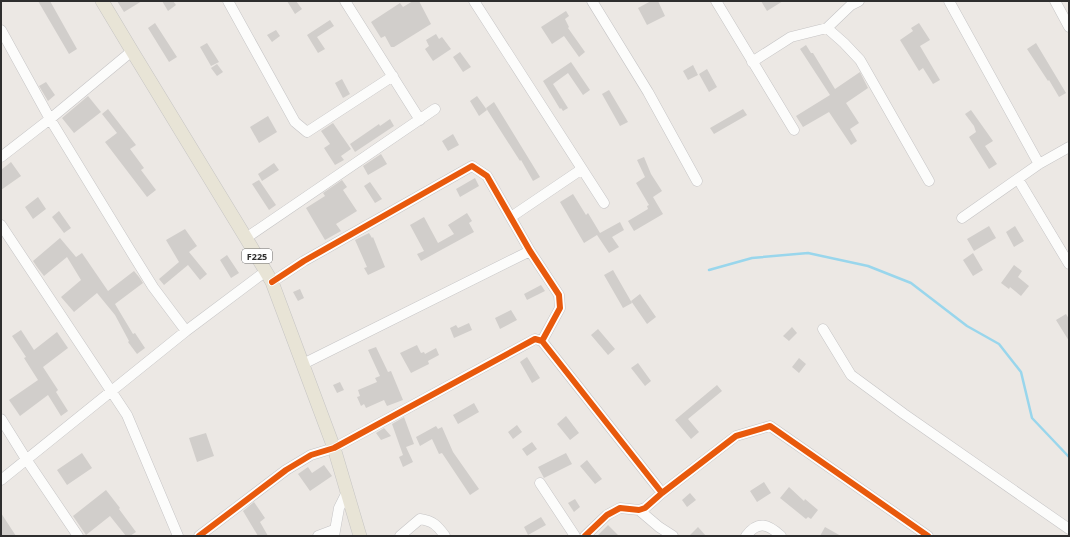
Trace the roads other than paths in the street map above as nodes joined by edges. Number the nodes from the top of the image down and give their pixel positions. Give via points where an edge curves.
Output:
1 (102, 1) edge
2 (228, 1) edge
3 (345, 1) edge
4 (474, 1) edge
5 (592, 1) edge
6 (716, 1) edge
7 (949, 1) edge
8 (1055, 1) edge
9 (853, 2) edge
10 (1069, 27) edge
11 (827, 28) junction
12 (1, 30) edge
13 (132, 51) junction
14 (752, 62) junction
15 (393, 76) junction
16 (435, 109) dead end
17 (50, 119) junction
18 (420, 120) junction
19 (794, 130) dead end
20 (1069, 147) edge
21 (1, 157) edge
22 (1039, 164) junction
23 (582, 169) junction
24 (1018, 179) junction
25 (697, 181) dead end
26 (929, 181) dead end
27 (604, 203) dead end
28 (511, 217) junction
29 (962, 218) dead end
30 (1, 225) edge
31 (246, 238) junction
32 (530, 251) junction
33 (1069, 264) edge
34 (269, 277) junction
35 (823, 329) dead end
36 (186, 331) junction
37 (542, 341) junction
38 (303, 364) junction
39 (111, 392) junction
40 (1, 419) edge
41 (334, 448) junction
42 (26, 459) junction
43 (1, 480) edge
44 (540, 483) dead end
45 (347, 492) junction
46 (662, 493) junction
47 (639, 510) junction
48 (1069, 529) edge
49 (334, 533) edge
50 (78, 536) edge
51 (178, 536) edge
52 (199, 536) edge
53 (318, 536) edge
54 (360, 536) edge
55 (400, 536) edge
56 (444, 536) edge
57 (575, 536) edge
58 (585, 536) edge
59 (673, 536) edge
60 (746, 536) edge
61 (780, 536) edge
62 (928, 536) edge

1 - 13 main road, F225
2 - 15 street via 296,122 307,132
3 - 15 street
4 - 23 street
5 - 25 street via 648,92
6 - 14 street
7 - 22 street
8 - 10 street
9 - 11 street
11 - 14 street via 791,37
11 - 26 street via 860,60
12 - 17 street
13 - 17 street
13 - 31 main road, F225
14 - 19 street
15 - 18 street
16 - 18 street
17 - 21 street
17 - 36 street via 153,287
18 - 31 street
20 - 22 street
22 - 24 street
23 - 27 street
23 - 28 street
24 - 29 street
24 - 33 street
28 - 32 street
28 - 34 street via 487,176 472,166 311,257
30 - 39 street
31 - 34 main road, F225
32 - 37 street via 559,295 560,308
32 - 38 street
34 - 36 street
34 - 38 main road, F225
35 - 48 street via 851,375
36 - 39 street
37 - 41 street via 535,339
37 - 46 street
38 - 41 main road, F225
39 - 42 street
39 - 51 street via 127,415
40 - 42 street
41 - 45 main road, F225
41 - 52 street via 311,455 286,470
42 - 43 street
42 - 50 street
44 - 57 street
45 - 49 street via 339,508
45 - 54 main road, F225
46 - 47 street
46 - 62 street via 736,436 770,426
47 - 58 street via 620,508 613,511
47 - 59 street
49 - 53 street
55 - 56 street via 420,519 430,521
60 - 61 street via 752,528 761,525 770,526

